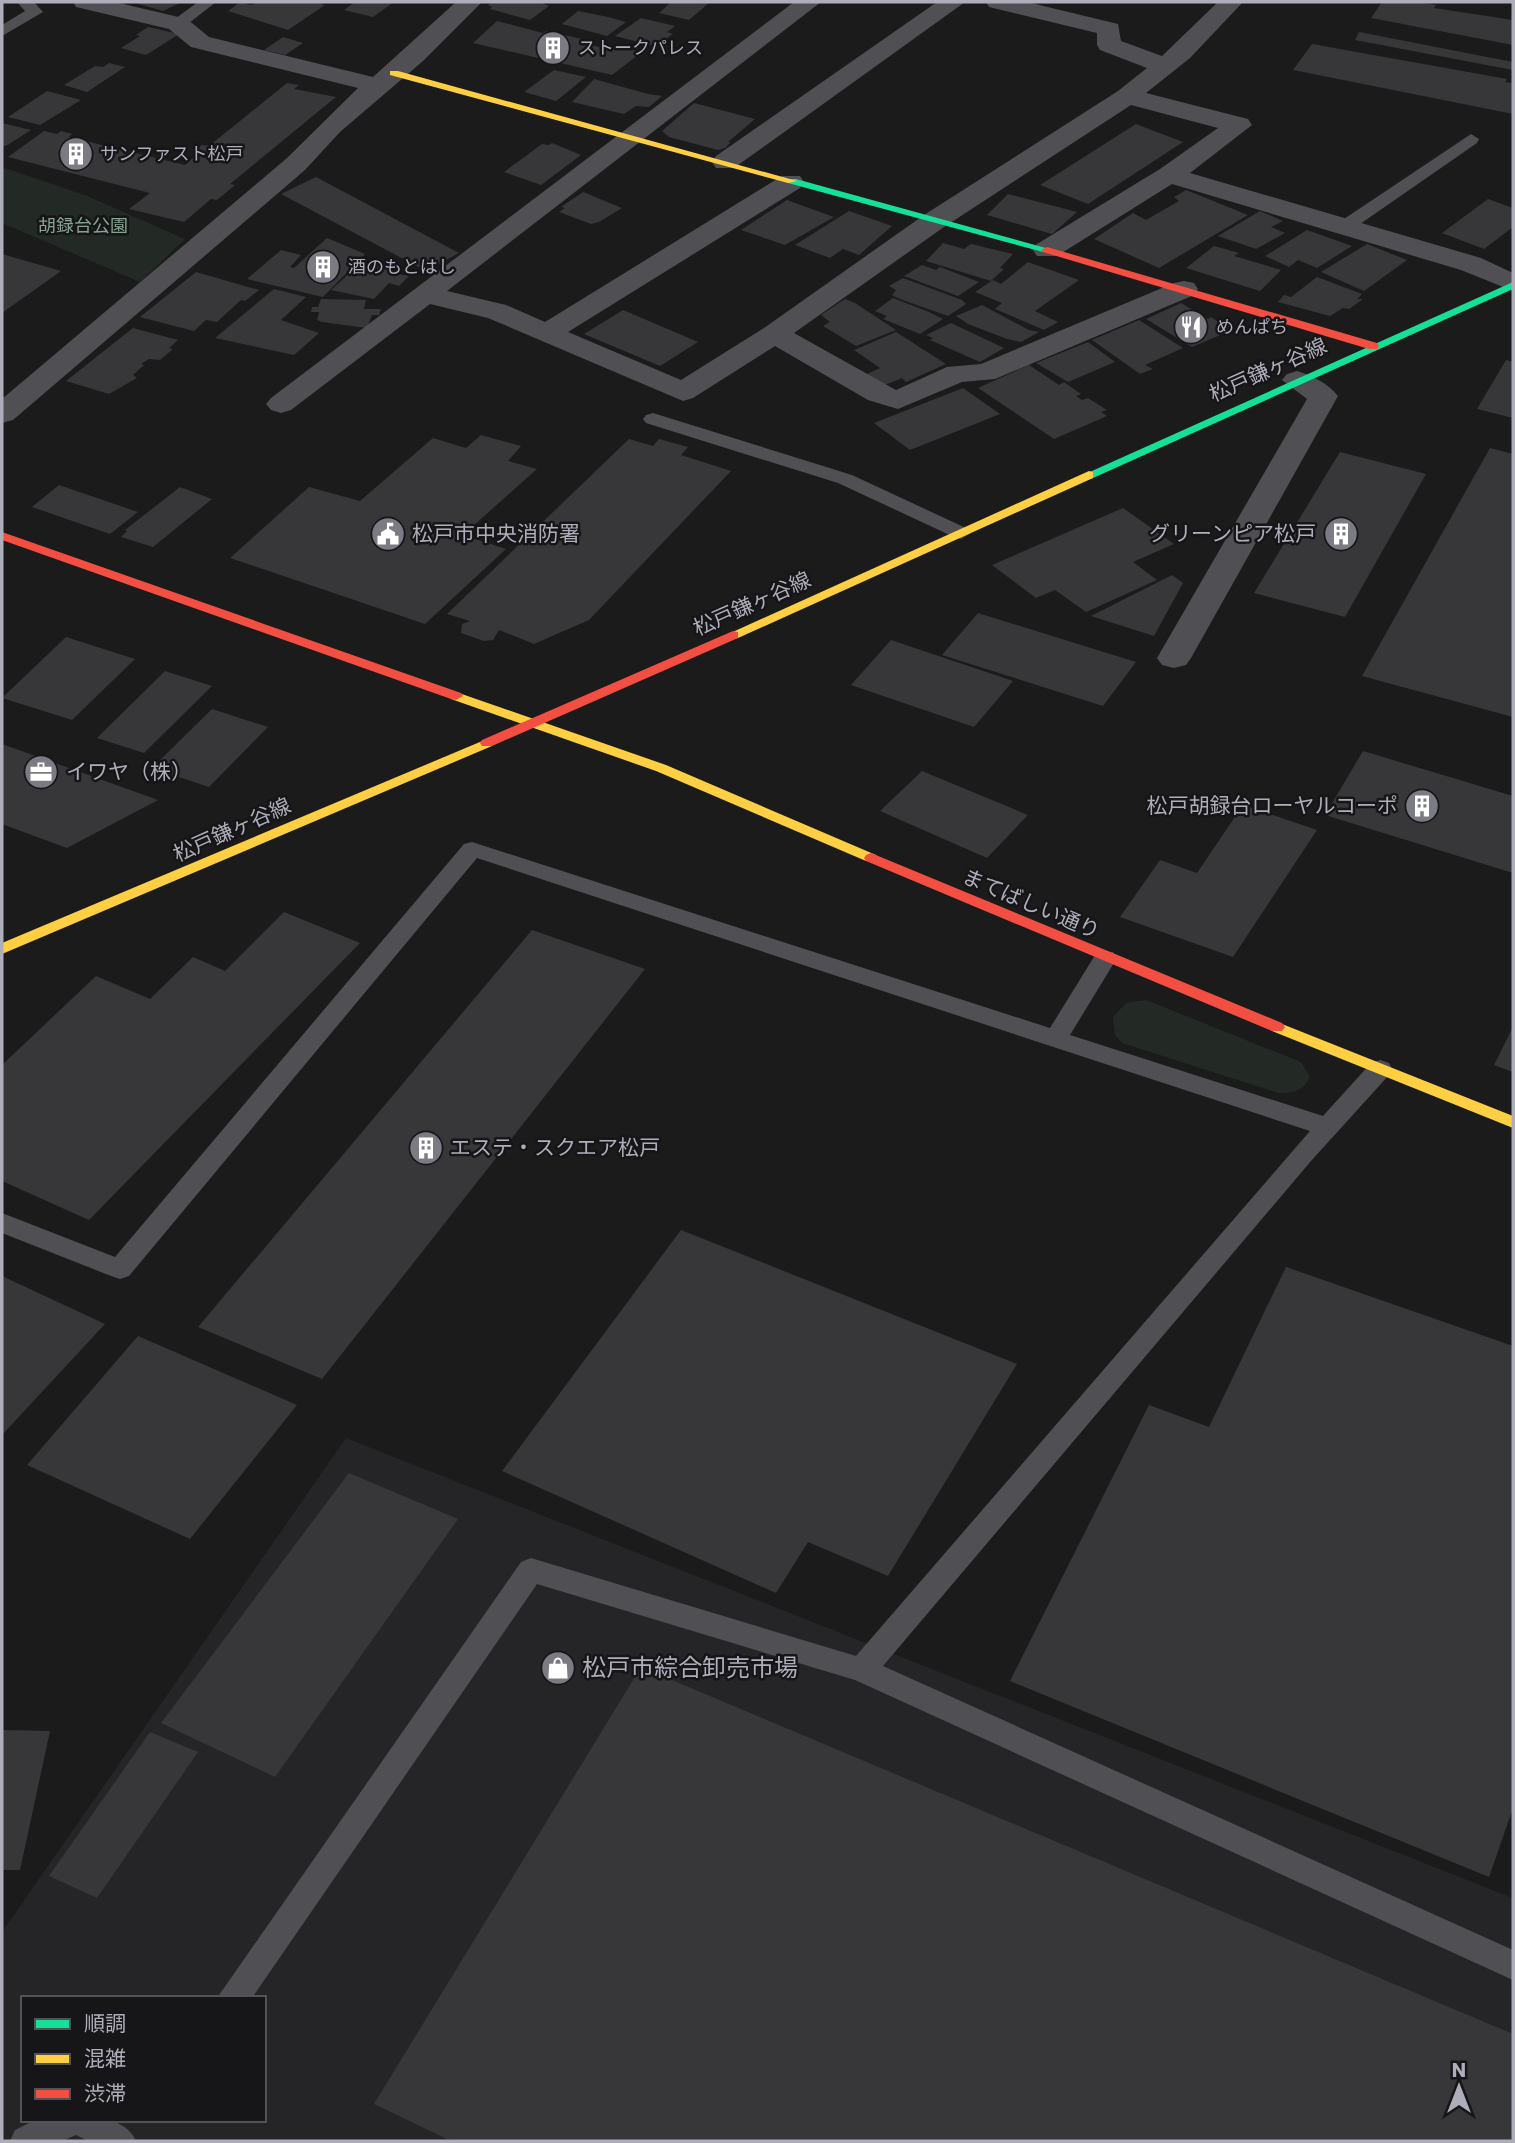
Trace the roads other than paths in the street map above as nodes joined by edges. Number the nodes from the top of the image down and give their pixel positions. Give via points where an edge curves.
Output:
1 (25, 2) edge
2 (85, 2) edge
3 (208, 2) edge
4 (470, 2) edge
5 (810, 2) edge
6 (953, 2) edge
7 (998, 2) edge
8 (1231, 2) edge
9 (178, 24) junction
10 (2, 32) edge
11 (1166, 66) junction
12 (384, 79) junction
13 (1127, 96) junction
14 (631, 139) junction
15 (1471, 139) dead end
16 (725, 162) junction
17 (1169, 175) junction
18 (791, 182) junction
19 (934, 221) junction
20 (1344, 227) junction
21 (1047, 250) junction
22 (1513, 284) edge
23 (1184, 289) junction
24 (429, 294) junction
25 (548, 332) junction
26 (774, 334) junction
27 (1373, 346) junction
28 (1297, 380) junction
29 (281, 404) dead end
30 (6, 405) edge
31 (653, 419) dead end
32 (961, 533) junction
33 (2, 536) edge
34 (1174, 658) dead end
35 (534, 722) junction
36 (2, 948) edge
37 (1105, 958) junction
38 (1055, 1039) junction
39 (1380, 1069) junction
40 (1513, 1122) edge
41 (1327, 1128) junction
42 (2, 1223) edge
43 (862, 1670) junction
44 (1513, 1965) edge
45 (234, 1996) edge
46 (67, 2122) edge
47 (86, 2122) edge
48 (27, 2141) edge
49 (119, 2141) edge

1 - 10 lane via 35,12
2 - 9 street
3 - 9 lane
4 - 12 street
5 - 14 street
6 - 16 street
7 - 11 street via 1109,29 1109,46
8 - 11 street
9 - 12 street via 200,42
11 - 13 street
12 - 14 street
12 - 30 street via 322,132 296,164
13 - 17 street via 1239,125
13 - 19 street
14 - 16 street
14 - 24 street
15 - 20 lane
16 - 18 street
17 - 20 street
17 - 21 street
18 - 19 street
18 - 25 street
19 - 21 street
19 - 26 street
20 - 22 street via 1471,264
21 - 23 street
22 - 27 street, 松戸鎌ヶ谷線
23 - 26 street via 985,373 957,373 898,400 877,394
23 - 27 street
24 - 25 street via 496,311
24 - 29 street
25 - 26 street via 683,392
27 - 28 street, 松戸鎌ヶ谷線
28 - 32 street, 松戸鎌ヶ谷線
28 - 34 street via 1323,396
31 - 32 lane via 845,479
32 - 35 street, 松戸鎌ヶ谷線
33 - 35 street, まてばしい通り
35 - 36 street, 松戸鎌ヶ谷線
35 - 37 street, まてばしい通り via 662,768
37 - 38 lane
37 - 39 street, まてばしい通り
38 - 41 lane
38 - 42 lane via 472,849 120,1269
39 - 40 street, まてばしい通り
39 - 41 lane
41 - 43 lane
43 - 44 lane
43 - 45 lane via 531,1570
46 - 48 lane
47 - 49 lane

